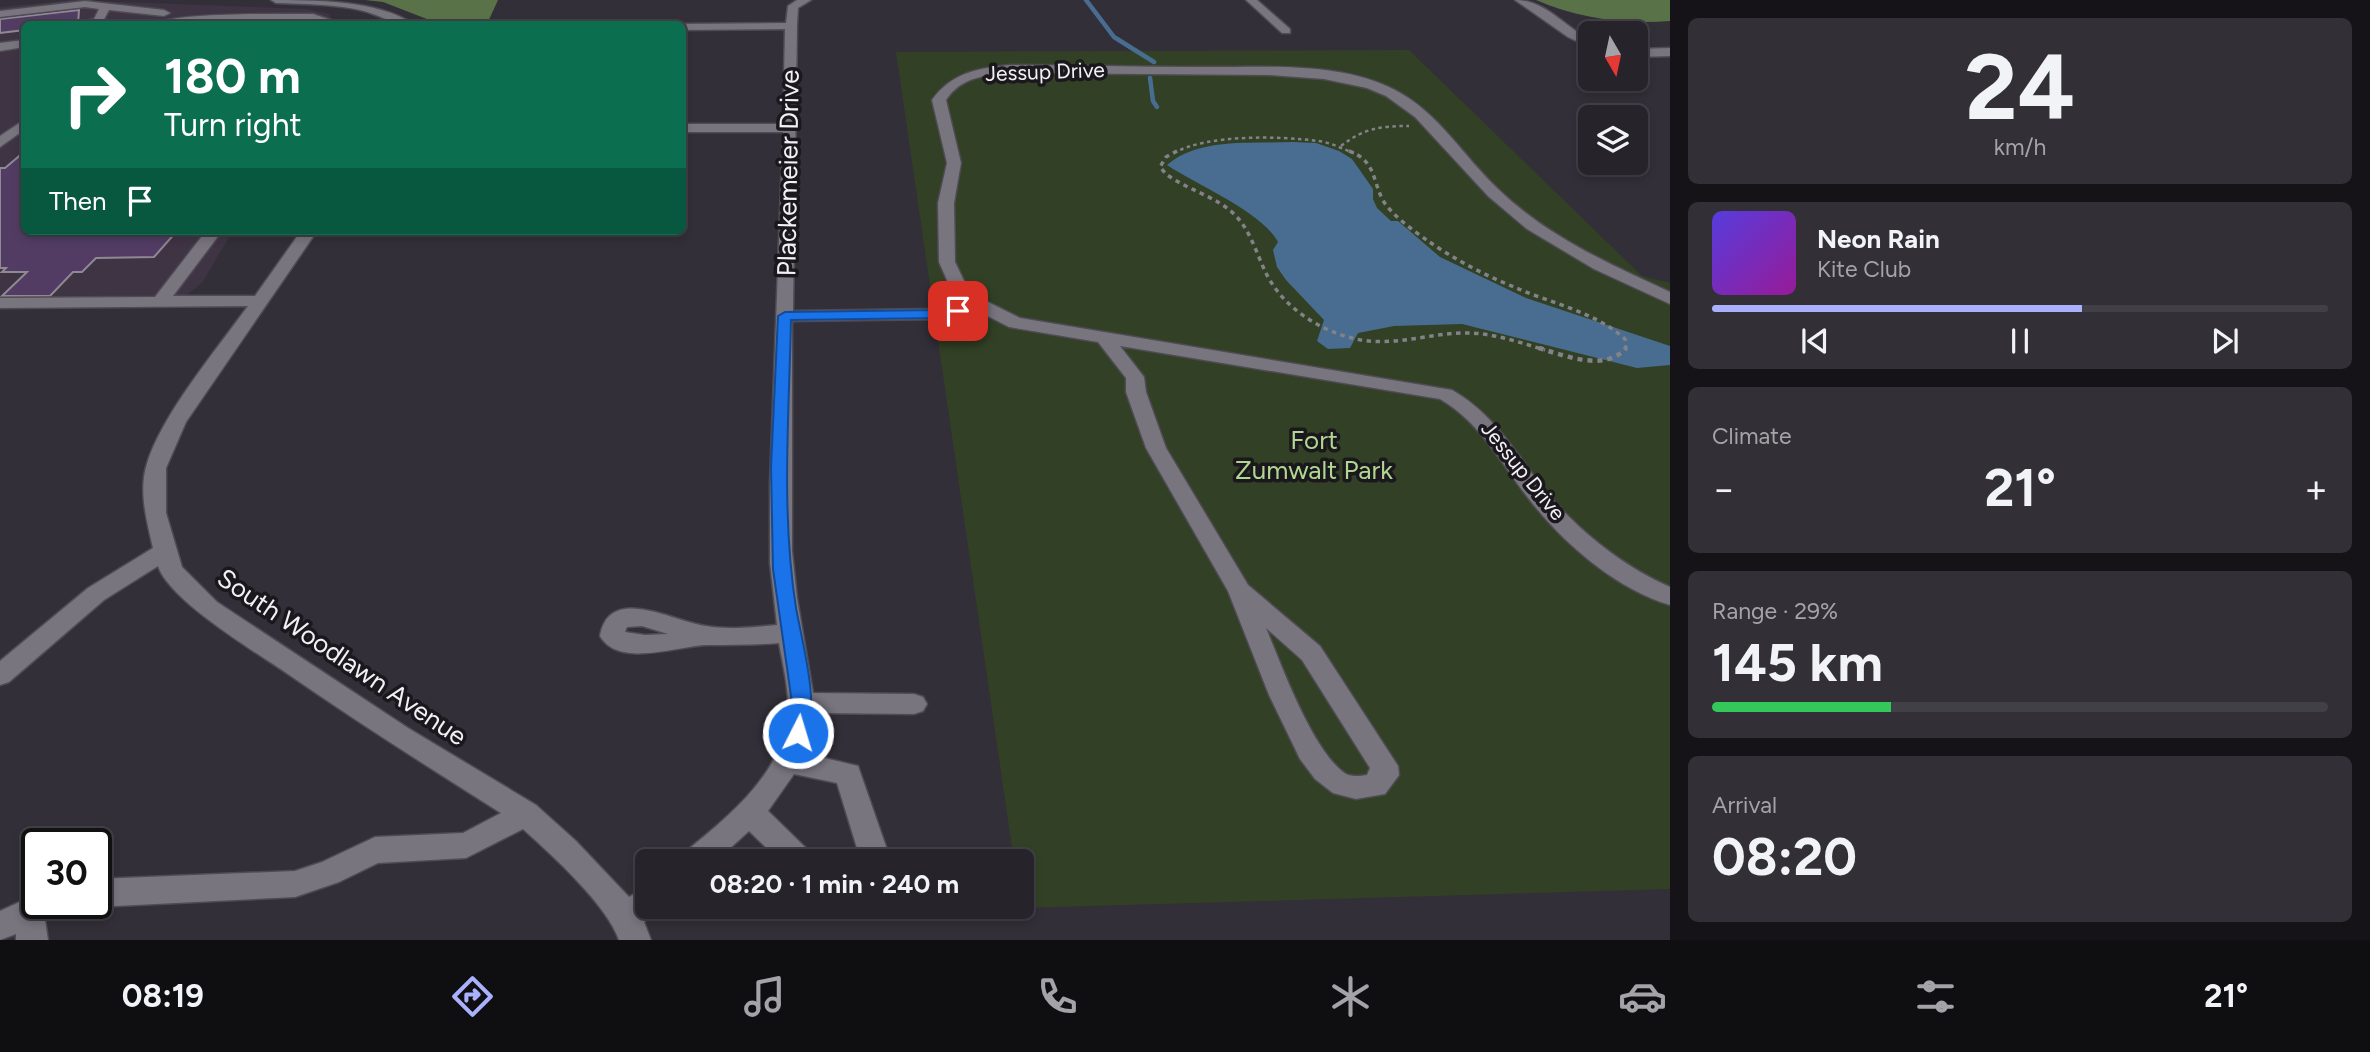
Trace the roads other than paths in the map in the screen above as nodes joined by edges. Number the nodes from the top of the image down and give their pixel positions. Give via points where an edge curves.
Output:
1 (139, 0) edge
2 (276, 0) edge
3 (806, 0) edge
4 (1251, 0) edge
5 (1520, 0) edge
6 (230, 4) dead end
7 (106, 6) junction
8 (119, 8) junction
9 (0, 14) edge
10 (163, 19) edge
11 (95, 21) edge
12 (186, 21) edge
13 (210, 21) edge
14 (216, 21) edge
15 (325, 21) edge
16 (401, 21) edge
17 (791, 26) junction
18 (686, 27) edge
19 (1286, 32) dead end
20 (21, 33) edge
21 (0, 36) edge
22 (1578, 39) edge
23 (21, 44) edge
24 (0, 47) edge
25 (1670, 52) edge
26 (1648, 53) edge
27 (21, 126) edge
28 (686, 128) edge
29 (790, 128) junction
30 (0, 143) edge
31 (211, 235) edge
32 (306, 235) edge
33 (1670, 299) edge
34 (161, 301) junction
35 (260, 301) junction
36 (0, 303) edge
37 (978, 304) junction
38 (785, 316) junction
39 (1104, 338) junction
40 (1180, 350) junction
41 (1135, 377) junction
42 (165, 551) junction
43 (1240, 591) junction
44 (1670, 597) edge
45 (790, 633) junction
46 (705, 636) dead end
47 (0, 675) edge
48 (802, 703) junction
49 (914, 705) dead end
50 (787, 761) junction
51 (749, 812) junction
52 (526, 814) junction
53 (709, 849) edge
54 (788, 849) edge
55 (872, 849) edge
56 (112, 892) edge
57 (635, 917) edge
58 (32, 919) edge
59 (0, 926) edge

1 - 8 street
2 - 16 street via 368,9
3 - 17 street, Plackemeier Drive via 793,6
4 - 19 street
5 - 22 street via 1540,9
6 - 13 street
7 - 8 street
7 - 9 street via 85,4
7 - 11 street
8 - 10 street
10 - 12 street
14 - 15 street via 237,16
17 - 18 street
17 - 29 street, Plackemeier Drive
20 - 21 street
23 - 24 street
25 - 26 street
27 - 30 street
28 - 29 street
29 - 38 street, Plackemeier Drive
31 - 34 street
32 - 35 street, South Woodlawn Avenue
33 - 37 street, Jessup Drive via 1600,266 1530,224 1494,194 1415,108 1362,82 1282,72 1011,69 968,75 947,86 939,100 954,163 946,203 947,262 959,287
34 - 35 street
34 - 36 street
35 - 42 street, South Woodlawn Avenue via 176,422 156,468 155,513
37 - 38 street via 938,314
37 - 39 street, Jessup Drive via 1015,323
38 - 45 street, Plackemeier Drive via 779,467 781,569
39 - 40 street, Jessup Drive
39 - 41 street
40 - 41 street via 1158,357
40 - 44 street, Jessup Drive via 1400,385 1461,401 1485,422 1548,508 1601,558
41 - 43 street via 1156,448
42 - 47 street via 96,594
42 - 52 street, South Woodlawn Avenue via 171,570 209,608 399,736
43 - 43 street via 1279,690 1323,769 1336,782 1355,788 1375,786 1385,775 1384,766 1311,653
45 - 46 street
45 - 48 street, Plackemeier Drive
48 - 49 street
48 - 50 street, Plackemeier Drive via 798,733
50 - 51 street, Plackemeier Drive
50 - 55 street via 848,774
51 - 53 street, Plackemeier Drive
51 - 54 street
52 - 56 street via 466,845 375,849 329,873 295,884
52 - 57 street, South Woodlawn Avenue
58 - 59 street

